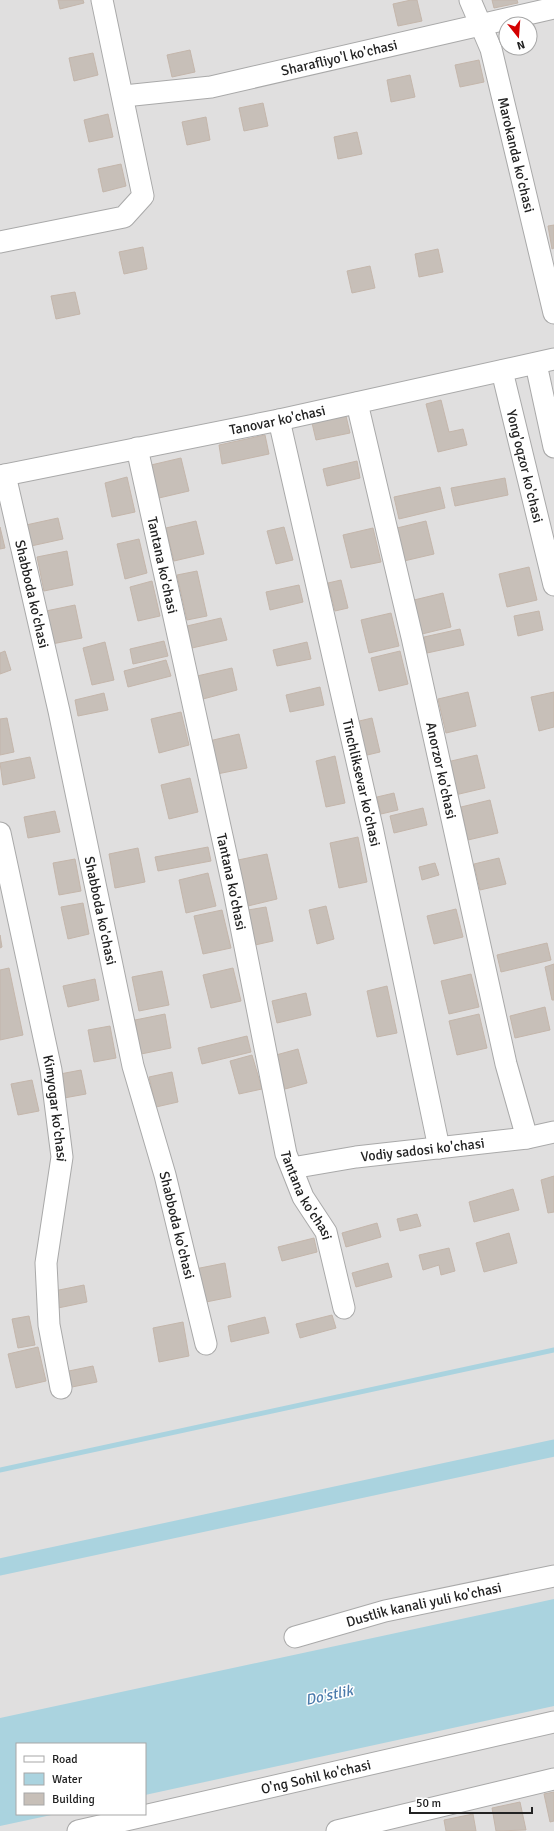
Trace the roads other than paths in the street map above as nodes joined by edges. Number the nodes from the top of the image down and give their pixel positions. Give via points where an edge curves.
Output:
1 (102, 0) edge
2 (470, 0) edge
3 (554, 8) edge
4 (479, 24) junction
5 (124, 96) junction
6 (0, 242) edge
7 (554, 313) edge
8 (545, 361) edge
9 (502, 371) junction
10 (357, 403) junction
11 (279, 420) junction
12 (554, 447) edge
13 (137, 448) junction
14 (3, 476) edge
15 (554, 585) edge
16 (0, 833) edge
17 (554, 1132) edge
18 (526, 1138) junction
19 (439, 1148) junction
20 (292, 1168) junction
21 (344, 1308) dead end
22 (206, 1344) dead end
23 (61, 1388) dead end
24 (554, 1576) edge
25 (295, 1637) dead end
26 (554, 1722) edge
27 (554, 1779) edge
28 (78, 1831) edge
29 (337, 1831) edge

1 - 5 street
2 - 4 street, Marokanda ko'chasi
3 - 4 street, Sharafliyo'l ko'chasi
4 - 5 street, Sharafliyo'l ko'chasi via 211,87
4 - 7 street, Marokanda ko'chasi via 491,49
5 - 6 street via 143,196 124,217
8 - 9 street, Tanovar ko'chasi
8 - 12 street
9 - 10 street, Tanovar ko'chasi
9 - 15 street, Yong'oqzor ko'chasi
10 - 11 street, Tanovar ko'chasi
10 - 18 street, Anorzor ko'chasi via 412,637 506,1064
11 - 13 street, Tanovar ko'chasi
11 - 19 street, Tinchliksevar ko'chasi via 372,827
13 - 14 street, Tanovar ko'chasi
13 - 20 street, Tantana ko'chasi via 233,886 286,1154
14 - 22 street, Shabboda ko'chasi via 60,711 133,1066 166,1175
16 - 23 street, Kimyogar ko'chasi via 51,1070 62,1158 46,1263 50,1325
17 - 18 street, Vodiy sadosi ko'chasi
18 - 19 street, Vodiy sadosi ko'chasi
19 - 20 street, Vodiy sadosi ko'chasi via 356,1157
20 - 21 street, Tantana ko'chasi via 303,1197 326,1232
24 - 25 street, Dustlik kanali yuli ko'chasi via 385,1611
26 - 28 street, O'ng Sohil ko'chasi
27 - 29 street

